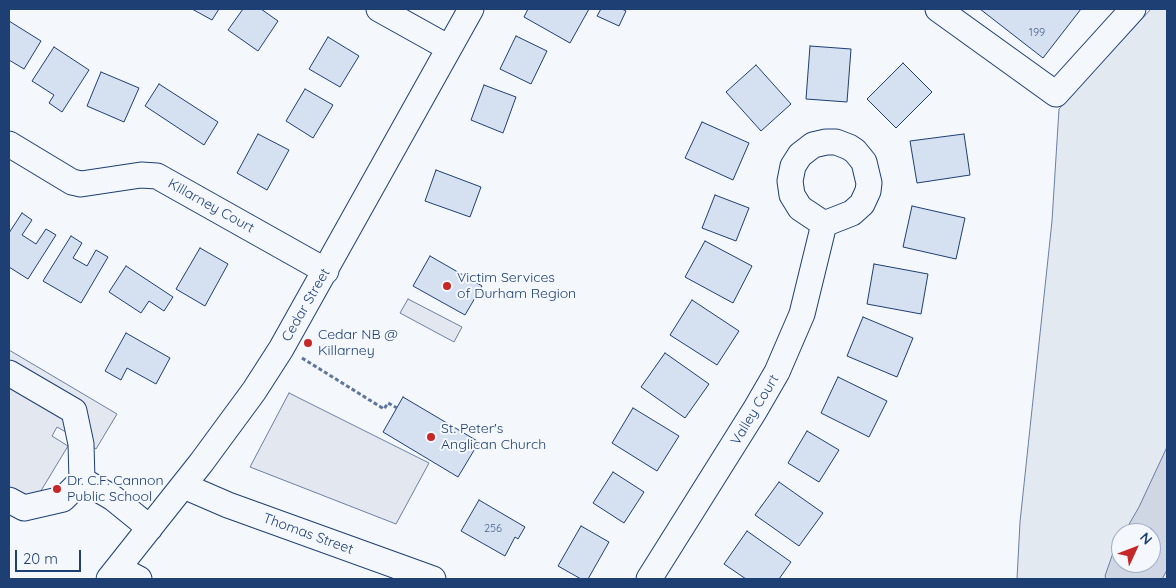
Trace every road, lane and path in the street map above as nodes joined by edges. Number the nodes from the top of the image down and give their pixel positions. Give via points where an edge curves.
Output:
1 (379, 9) edge
2 (471, 9) edge
3 (938, 9) edge
4 (1133, 9) edge
5 (449, 48) junction
6 (9, 144) edge
7 (824, 224) dead end
8 (326, 271) junction
9 (302, 358) dead end
10 (9, 373) edge
11 (397, 408) dead end
12 (82, 480) junction
13 (184, 486) junction
14 (9, 500) edge
15 (150, 528) junction
16 (122, 576) edge
17 (433, 579) edge
18 (649, 579) edge

1 - 5 street
2 - 5 street, Cedar Street
3 - 4 street via 1056,94
5 - 8 street, Cedar Street
6 - 8 street, Killarney Court via 72,182 81,184 142,175 157,176
7 - 18 street, Valley Court via 802,314 778,372
8 - 13 street, Cedar Street via 254,391
9 - 11 path via 384,409 388,403
10 - 12 street via 74,411 81,444
12 - 14 street via 63,499 24,508
12 - 15 street via 113,498
13 - 15 street, Cedar Street
13 - 17 street, Thomas Street
15 - 16 street, Cedar Street

